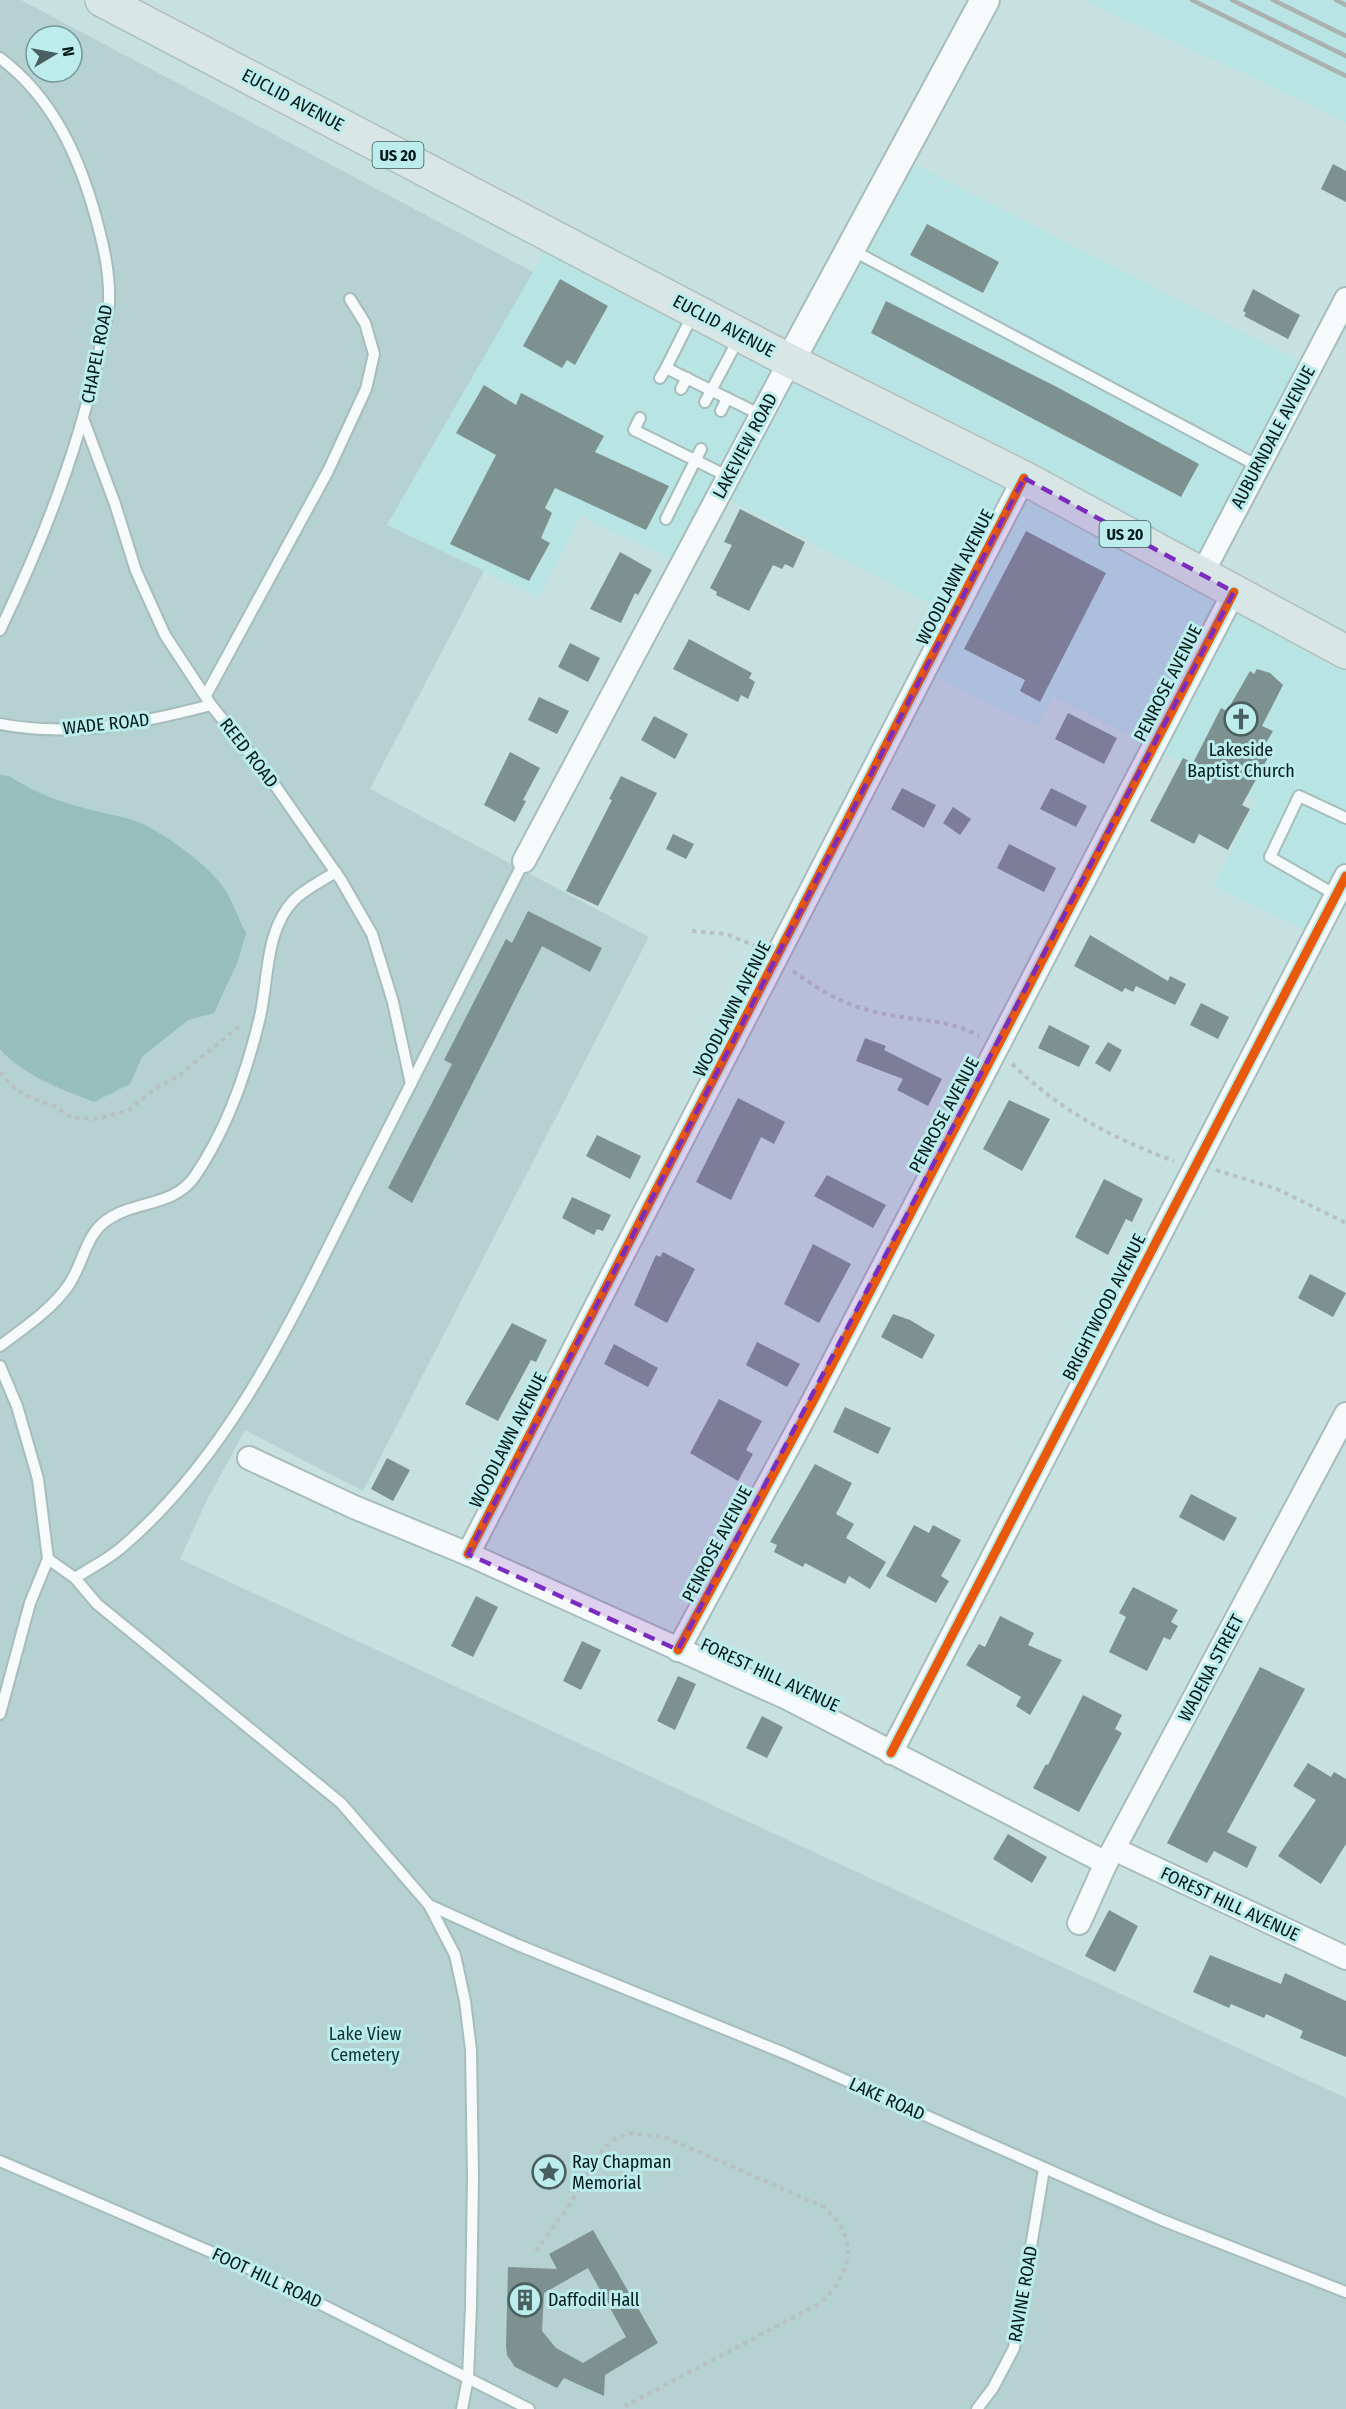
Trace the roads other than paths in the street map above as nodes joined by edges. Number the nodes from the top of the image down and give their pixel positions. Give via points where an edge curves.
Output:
1 (102, 0) edge
2 (984, 0) edge
3 (0, 58) edge
4 (850, 249) junction
5 (350, 299) dead end
6 (1346, 299) edge
7 (694, 311) junction
8 (740, 335) junction
9 (789, 361) junction
10 (666, 368) junction
11 (660, 378) dead end
12 (687, 378) junction
13 (681, 389) dead end
14 (711, 390) junction
15 (728, 398) junction
16 (705, 402) dead end
17 (721, 411) dead end
18 (761, 415) junction
19 (640, 418) dead end
20 (84, 421) junction
21 (660, 428) dead end
22 (654, 440) junction
23 (684, 441) dead end
24 (701, 449) dead end
25 (678, 452) junction
26 (695, 461) junction
27 (1258, 466) junction
28 (729, 477) junction
29 (1024, 478) junction
30 (666, 519) dead end
31 (1201, 576) junction
32 (1234, 591) junction
33 (0, 630) edge
34 (1346, 652) edge
35 (206, 695) junction
36 (212, 705) junction
37 (0, 724) edge
38 (1346, 818) edge
39 (524, 861) joint
40 (336, 872) junction
41 (1341, 886) edge
42 (411, 1084) junction
43 (0, 1346) edge
44 (0, 1366) edge
45 (1346, 1414) edge
46 (249, 1458) dead end
47 (468, 1554) junction
48 (48, 1559) junction
49 (75, 1578) junction
50 (678, 1650) junction
51 (0, 1714) edge
52 (891, 1753) junction
53 (1110, 1856) junction
54 (429, 1905) junction
55 (1079, 1923) dead end
56 (1346, 1958) edge
57 (0, 2161) edge
58 (1044, 2169) junction
59 (1346, 2292) edge
60 (468, 2378) junction
61 (462, 2409) edge
62 (529, 2409) edge
63 (976, 2409) edge

1 - 7 main road, EUCLID AVENUE / US 20
2 - 4 street, LAKEVIEW ROAD
3 - 20 lane, CHAPEL ROAD via 43,102 71,143 87,183 108,263 108,306
4 - 9 street, LAKEVIEW ROAD
4 - 27 lane
5 - 35 lane via 365,323 374,354 366,389 328,471
6 - 27 street, AUBURNDALE AVENUE
7 - 8 main road, EUCLID AVENUE / US 20
7 - 10 lane
8 - 9 main road, EUCLID AVENUE / US 20
8 - 14 lane
9 - 18 street, LAKEVIEW ROAD
9 - 29 main road, EUCLID AVENUE / US 20
10 - 11 lane
10 - 12 lane
12 - 13 lane
12 - 14 lane
14 - 15 lane
14 - 16 lane
15 - 17 lane
15 - 18 lane
18 - 28 street, LAKEVIEW ROAD
19 - 22 lane via 634,430
20 - 33 lane, CHAPEL ROAD via 37,552
20 - 35 lane, REED ROAD via 136,572 165,635
21 - 22 lane
22 - 25 lane
23 - 25 lane
24 - 26 lane
25 - 26 lane
26 - 28 lane
26 - 30 lane
27 - 31 street, AUBURNDALE AVENUE
28 - 39 street, LAKEVIEW ROAD
29 - 31 main road, EUCLID AVENUE / US 20
29 - 47 street, WOODLAWN AVENUE
31 - 32 main road, EUCLID AVENUE / US 20
32 - 34 main road, EUCLID AVENUE / US 20
32 - 50 street, PENROSE AVENUE via 812,1403
35 - 36 lane, REED ROAD
36 - 37 lane, WADE ROAD via 136,724 34,730
36 - 40 lane, REED ROAD
38 - 41 lane via 1299,796 1270,856
39 - 42 lane
40 - 42 lane, REED ROAD via 372,934 393,1002
40 - 43 lane via 294,900 274,934 250,1054 236,1094 194,1177 170,1198 106,1220 88,1244 69,1285 45,1312
41 - 52 street, BRIGHTWOOD AVENUE
42 - 49 lane via 253,1386 197,1472 119,1550
44 - 48 lane via 17,1406 38,1479
45 - 53 street, WADENA STREET
46 - 47 street, FOREST HILL AVENUE
47 - 50 street, FOREST HILL AVENUE
48 - 49 lane
48 - 51 lane via 30,1603
49 - 54 lane via 97,1604 341,1803
50 - 52 street, FOREST HILL AVENUE via 787,1698
52 - 53 street, FOREST HILL AVENUE
53 - 55 street, WADENA STREET
53 - 56 street, FOREST HILL AVENUE
54 - 58 lane, LAKE ROAD via 784,2053
54 - 60 lane via 455,1955 471,2050 474,2234
57 - 60 lane, FOOT HILL ROAD via 255,2271
58 - 59 lane, LAKE ROAD
58 - 63 lane, RAVINE ROAD via 1014,2348 993,2388
60 - 61 lane
60 - 62 lane, FOOT HILL ROAD

